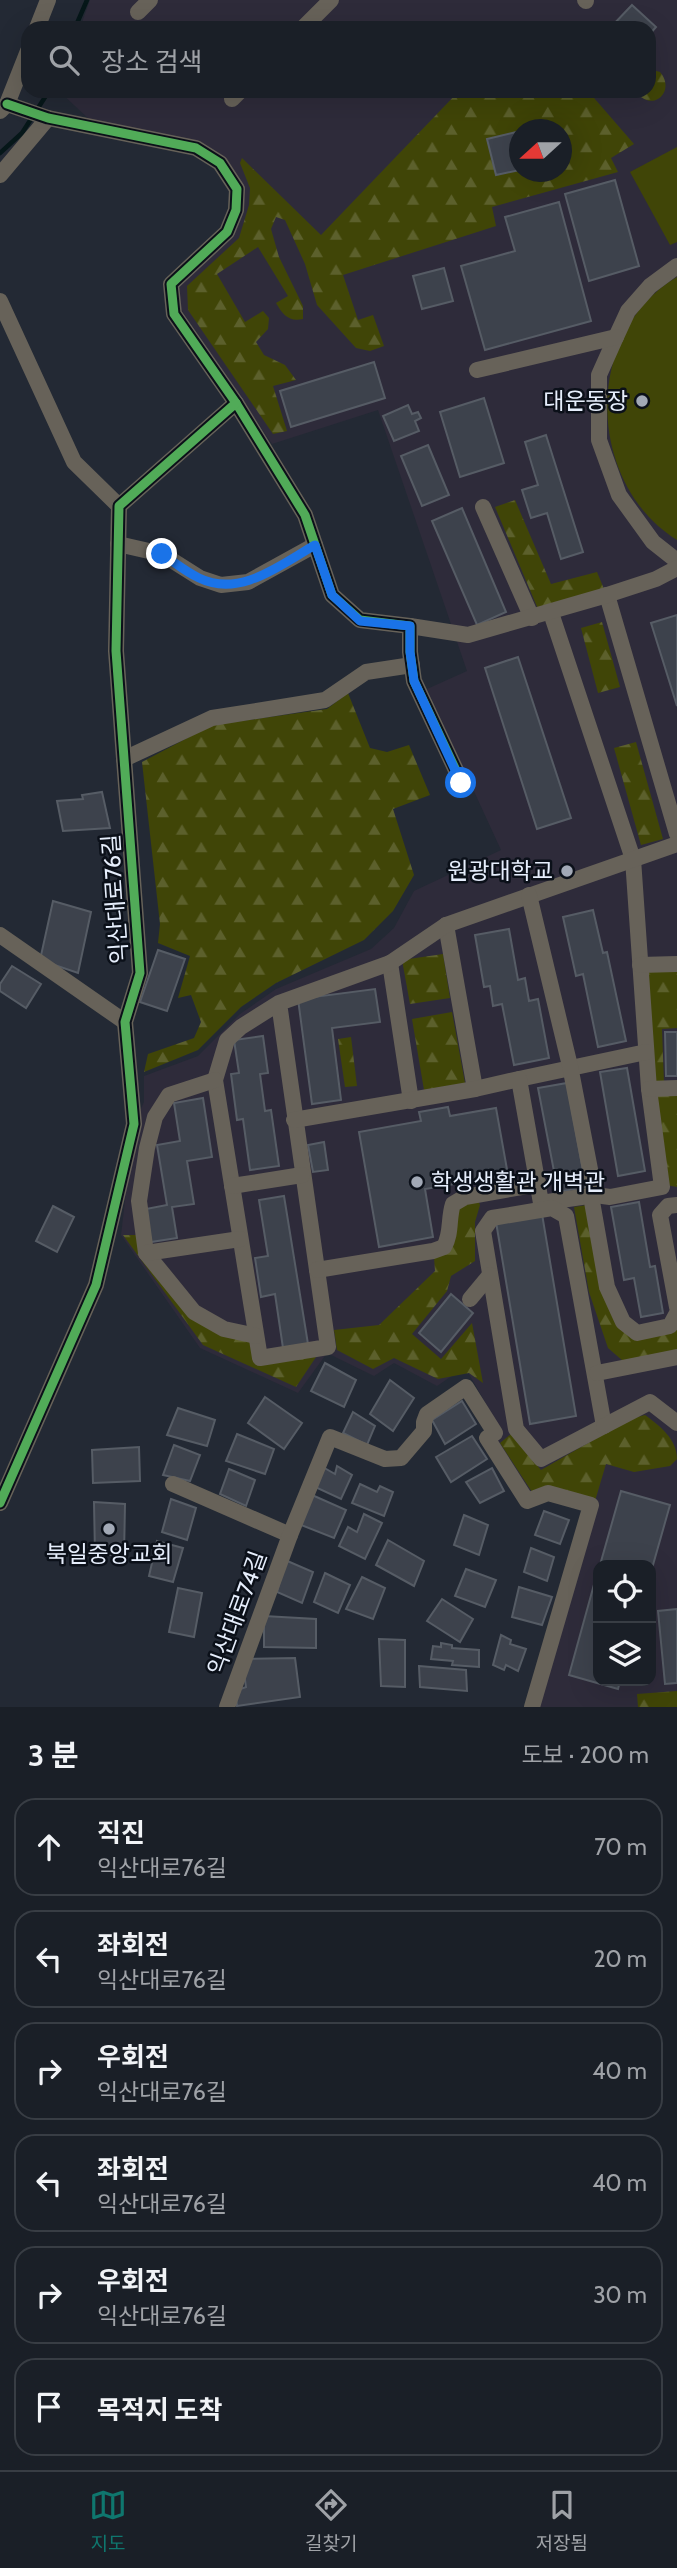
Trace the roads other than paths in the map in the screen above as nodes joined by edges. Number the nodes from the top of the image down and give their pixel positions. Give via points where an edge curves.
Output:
1 (48, 0) edge
2 (331, 0) edge
3 (40, 21) edge
4 (310, 21) edge
5 (21, 67) edge
6 (4, 107) edge
7 (46, 118) junction
8 (0, 175) edge
9 (677, 266) edge
10 (0, 301) edge
11 (616, 337) junction
12 (477, 370) dead end
13 (236, 403) junction
14 (119, 506) junction
15 (483, 507) dead end
16 (118, 544) junction
17 (315, 545) junction
18 (677, 561) edge
19 (677, 568) edge
20 (607, 596) junction
21 (551, 612) junction
22 (532, 618) junction
23 (410, 626) junction
24 (412, 665) junction
25 (124, 759) junction
26 (461, 783) dead end
27 (677, 834) edge
28 (677, 844) edge
29 (633, 859) junction
30 (530, 895) junction
31 (446, 925) junction
32 (0, 935) edge
33 (390, 963) junction
34 (677, 964) edge
35 (640, 965) junction
36 (279, 1003) junction
37 (125, 1022) junction
38 (646, 1052) junction
39 (570, 1066) junction
40 (519, 1079) junction
41 (215, 1080) junction
42 (677, 1088) edge
43 (475, 1089) junction
44 (649, 1089) junction
45 (411, 1101) junction
46 (294, 1120) junction
47 (302, 1175) junction
48 (539, 1184) junction
49 (232, 1186) junction
50 (669, 1190) edge
51 (593, 1196) junction
52 (677, 1205) edge
53 (240, 1239) junction
54 (146, 1253) junction
55 (317, 1270) junction
56 (490, 1275) junction
57 (470, 1299) dead end
58 (677, 1307) edge
59 (677, 1313) edge
60 (256, 1336) junction
61 (677, 1357) edge
62 (597, 1373) junction
63 (677, 1423) edge
64 (604, 1426) junction
65 (173, 1484) dead end
66 (0, 1503) edge
67 (290, 1535) junction
68 (227, 1707) edge
69 (532, 1707) edge

1 - 3 street
2 - 4 street
5 - 6 street
6 - 7 street
7 - 8 street
7 - 13 street via 196,148 220,163 237,188 236,210 227,232 171,284 174,314
9 - 11 street via 650,286 628,311
10 - 14 street via 74,462
11 - 12 street
11 - 18 street via 599,375 599,440 619,495 653,542
13 - 14 street
13 - 17 street via 305,515
14 - 16 street, 익산대로76길
15 - 22 street
16 - 17 street via 162,554 200,578 221,584 248,582
16 - 25 street, 익산대로76길 via 116,651
17 - 23 street via 332,595 360,621
19 - 20 street
20 - 21 street
20 - 27 street
21 - 22 street
21 - 29 street
22 - 23 street via 468,635
23 - 24 street
24 - 25 street via 366,673 325,700 212,718
24 - 26 street via 414,681
25 - 37 street, 익산대로76길 via 140,973
28 - 29 street
29 - 30 street
29 - 35 street
30 - 31 street
30 - 39 street
31 - 33 street
31 - 43 street
32 - 37 street
33 - 36 street
33 - 45 street
34 - 35 street
35 - 38 street
36 - 41 street via 227,1040
36 - 46 street
37 - 66 street, 익산대로76길 via 134,1124 96,1285
38 - 39 street
38 - 44 street
39 - 40 street
39 - 51 street
40 - 43 street
40 - 48 street
41 - 49 street
41 - 54 street via 169,1095 155,1117 139,1201
42 - 44 street
43 - 45 street
44 - 50 street
45 - 46 street
46 - 47 street
47 - 49 street
47 - 55 street
48 - 51 street via 541,1203
48 - 55 street via 465,1197 453,1204 448,1216 450,1237 444,1247
49 - 53 street
50 - 51 street
51 - 59 street via 607,1287 623,1322 637,1333 670,1326
52 - 58 street via 668,1206 660,1215
53 - 54 street
53 - 60 street
54 - 60 street via 194,1312 224,1329
55 - 60 street via 328,1347 260,1358
56 - 57 street
56 - 62 street via 483,1231 492,1218 552,1208 566,1216
56 - 64 street via 516,1429 541,1459
61 - 62 street
62 - 64 street
63 - 64 street via 650,1402
65 - 67 street, 익산대로74길
67 - 68 street, 익산대로74길
67 - 69 street, 익산대로74길 via 330,1437 385,1459 401,1458 424,1432 427,1414 466,1387 495,1433 487,1438 527,1501 548,1493 591,1505

